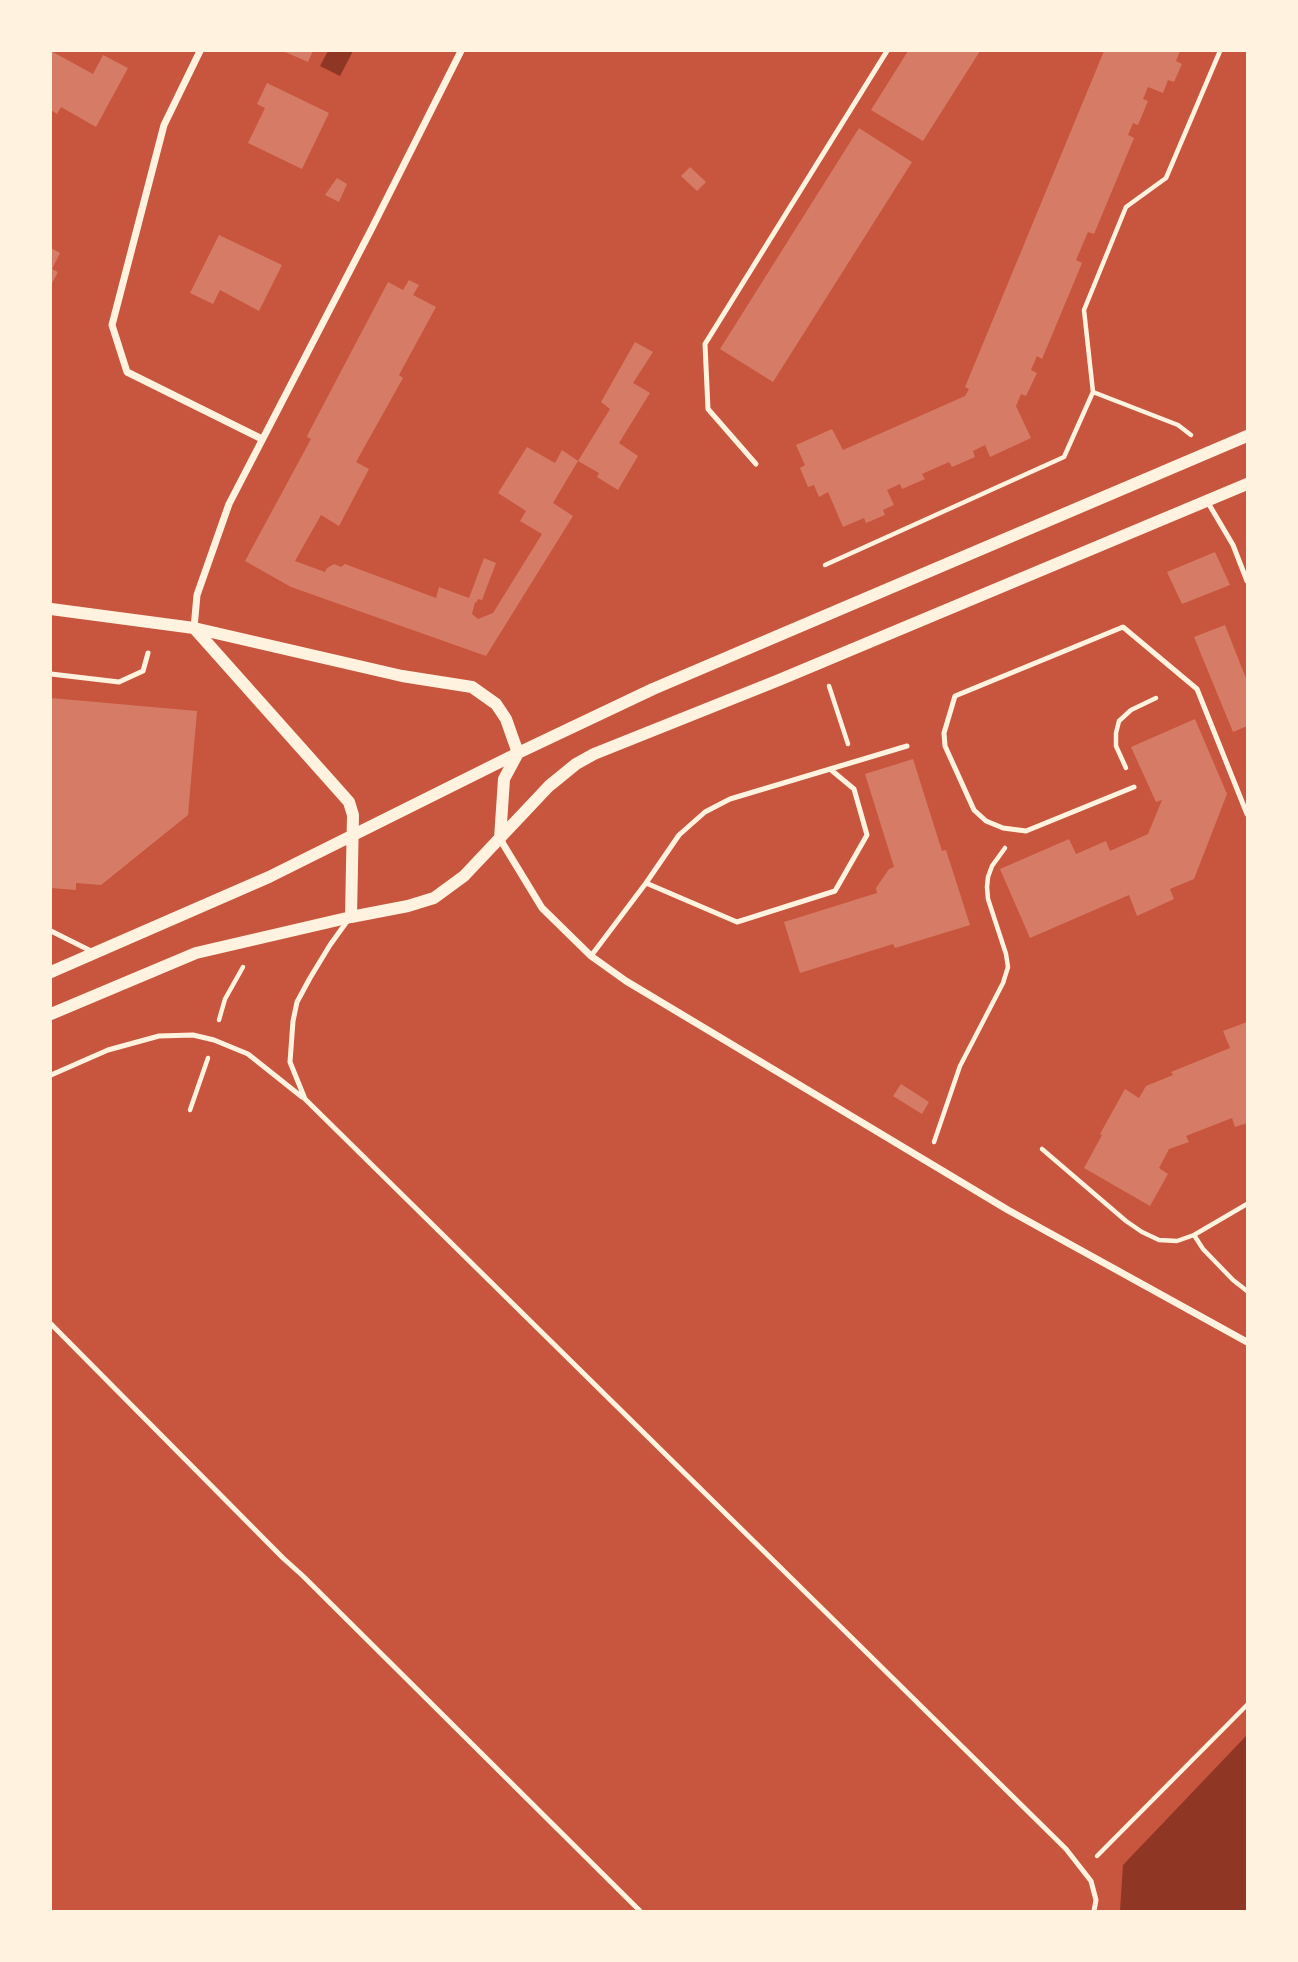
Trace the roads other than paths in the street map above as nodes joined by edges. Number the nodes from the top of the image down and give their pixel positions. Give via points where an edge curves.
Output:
1 (200, 51) edge
2 (461, 51) edge
3 (887, 51) edge
4 (1247, 436) edge
5 (262, 439) junction
6 (756, 464) dead end
7 (1247, 484) edge
8 (1207, 501) junction
9 (1247, 581) edge
10 (51, 609) edge
11 (194, 628) junction
12 (148, 653) dead end
13 (51, 674) edge
14 (907, 746) dead end
15 (518, 753) junction
16 (831, 769) junction
17 (1134, 787) road end
18 (1247, 814) edge
19 (351, 836) junction
20 (500, 839) junction
21 (646, 883) junction
22 (351, 917) junction
23 (51, 931) edge
24 (96, 953) junction
25 (591, 956) junction
26 (51, 972) edge
27 (51, 1014) edge
28 (51, 1075) edge
29 (305, 1099) junction
30 (51, 1324) edge
31 (1247, 1342) edge
32 (640, 1911) edge
33 (1094, 1911) edge

1 - 5 street via 164,125 112,325 127,372
2 - 5 street
3 - 6 lane via 705,344 708,408
4 - 15 street via 653,689
5 - 11 street via 229,504 197,595
7 - 8 street
8 - 9 lane via 1233,545
8 - 20 street via 594,754 549,786
10 - 11 street
11 - 15 street via 402,676 472,687 496,704
11 - 19 street via 349,802
12 - 13 lane via 143,671 120,682
14 - 16 lane
15 - 19 street
15 - 20 street via 504,779
16 - 21 lane via 730,799 705,812 679,835
16 - 21 lane via 854,789 867,835 835,891 737,922
17 - 18 lane via 1026,831 986,821 974,810 945,746 944,733 955,696 1123,627 1197,689
19 - 22 street
19 - 24 street
20 - 22 street via 464,876 434,898
20 - 25 street via 542,908
21 - 25 lane
22 - 27 street via 196,953
22 - 29 lane via 298,1002 293,1021 290,1062
23 - 24 lane
24 - 26 street
25 - 31 street via 927,1163
28 - 29 lane via 121,1046 159,1036 194,1035 248,1054
29 - 33 lane via 1066,1849 1091,1881
30 - 32 lane

